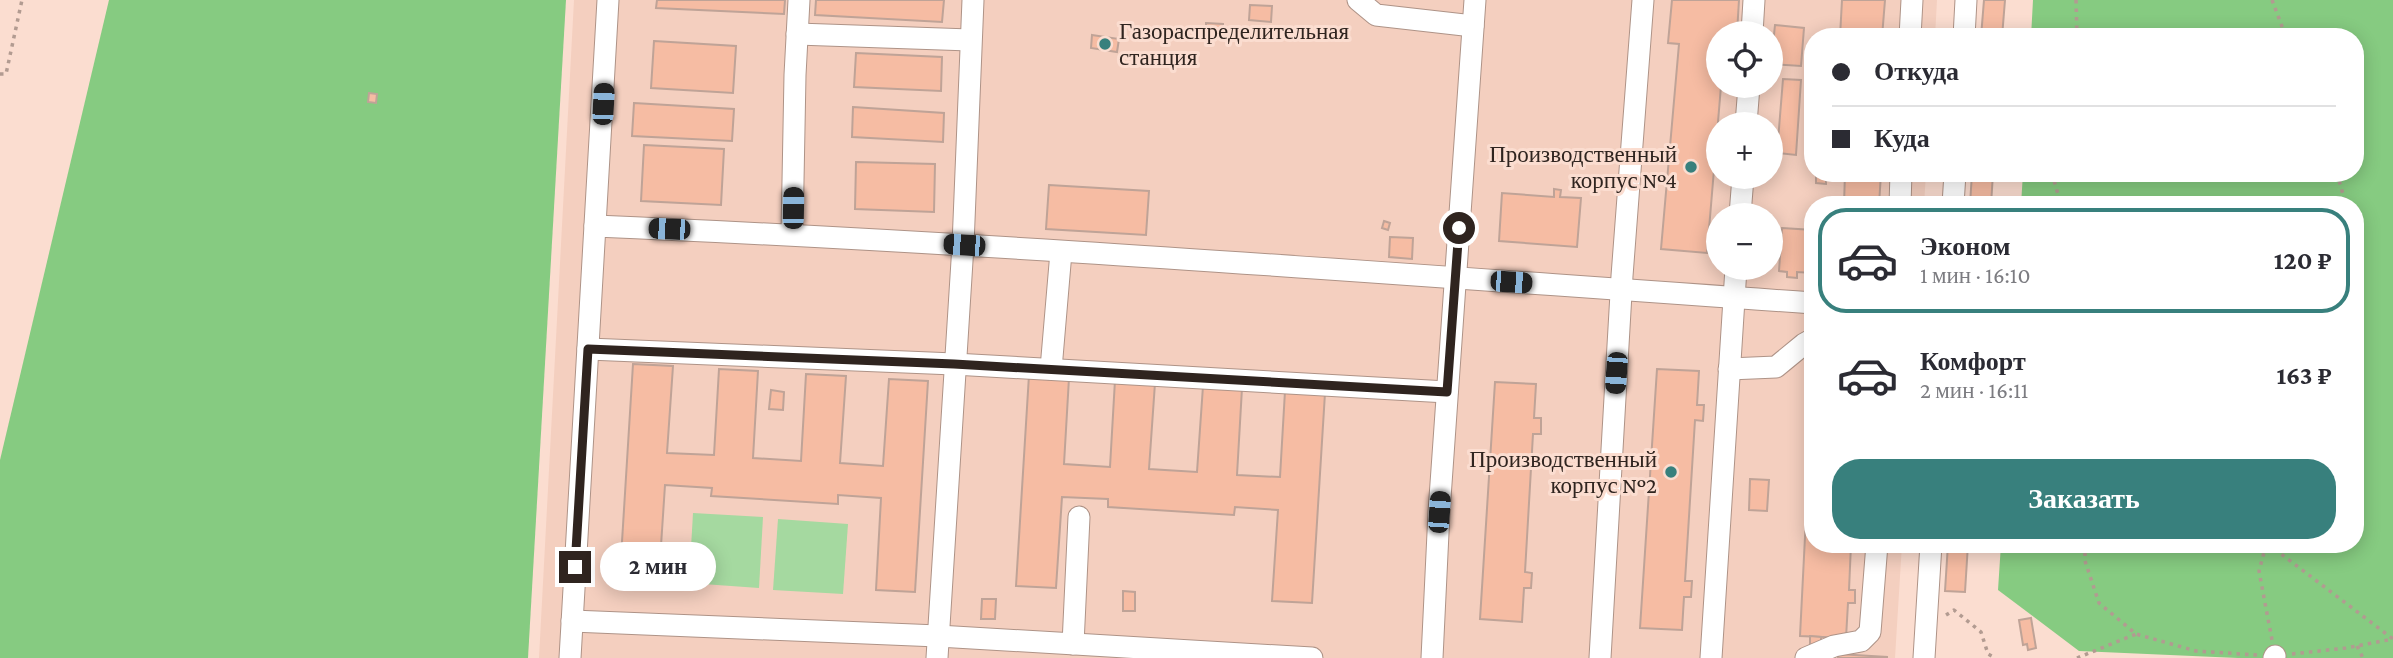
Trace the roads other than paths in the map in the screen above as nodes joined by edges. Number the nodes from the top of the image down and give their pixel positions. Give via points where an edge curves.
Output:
1 (608, 0) edge
2 (799, 0) edge
3 (973, 0) edge
4 (1358, 0) edge
5 (1475, 0) edge
6 (1643, 0) edge
7 (1754, 0) edge
8 (1912, 0) edge
9 (1966, 0) edge
10 (1753, 21) edge
11 (1474, 26) junction
12 (1910, 28) edge
13 (1964, 28) edge
14 (797, 34) junction
15 (970, 40) junction
16 (595, 226) junction
17 (792, 234) junction
18 (964, 245) junction
19 (1061, 253) junction
20 (1455, 278) junction
21 (1735, 280) edge
22 (1621, 291) junction
23 (1734, 298) junction
24 (1804, 302) edge
25 (1804, 344) edge
26 (588, 349) junction
27 (954, 364) junction
28 (1051, 369) junction
29 (1728, 369) junction
30 (1447, 392) junction
31 (1079, 517) dead end
32 (1876, 553) edge
33 (1930, 553) edge
34 (572, 621) junction
35 (938, 636) junction
36 (1073, 644) junction
37 (570, 658) edge
38 (937, 658) edge
39 (1312, 658) edge
40 (1432, 658) edge
41 (1600, 658) edge
42 (1710, 658) edge
43 (1806, 658) edge
44 (1924, 658) edge

1 - 16 lane
2 - 14 lane
3 - 15 lane
4 - 11 lane via 1376,15
5 - 11 lane
6 - 22 lane
7 - 10 lane
8 - 12 lane
9 - 13 lane
11 - 20 lane
14 - 15 lane
14 - 17 lane
15 - 18 lane
16 - 17 lane
16 - 26 lane
17 - 18 lane
18 - 19 lane
18 - 27 lane
19 - 20 lane
19 - 28 lane
20 - 22 lane
20 - 30 lane
21 - 23 lane
22 - 23 lane
22 - 41 lane
23 - 24 lane
23 - 29 lane
25 - 29 lane via 1776,367
26 - 27 lane
26 - 34 lane
27 - 28 lane
27 - 35 lane
28 - 30 lane
29 - 42 lane
30 - 40 lane
31 - 36 lane
32 - 43 lane via 1870,632 1861,641
33 - 44 lane
34 - 35 lane
34 - 37 lane
35 - 36 lane
35 - 38 lane
36 - 39 lane

